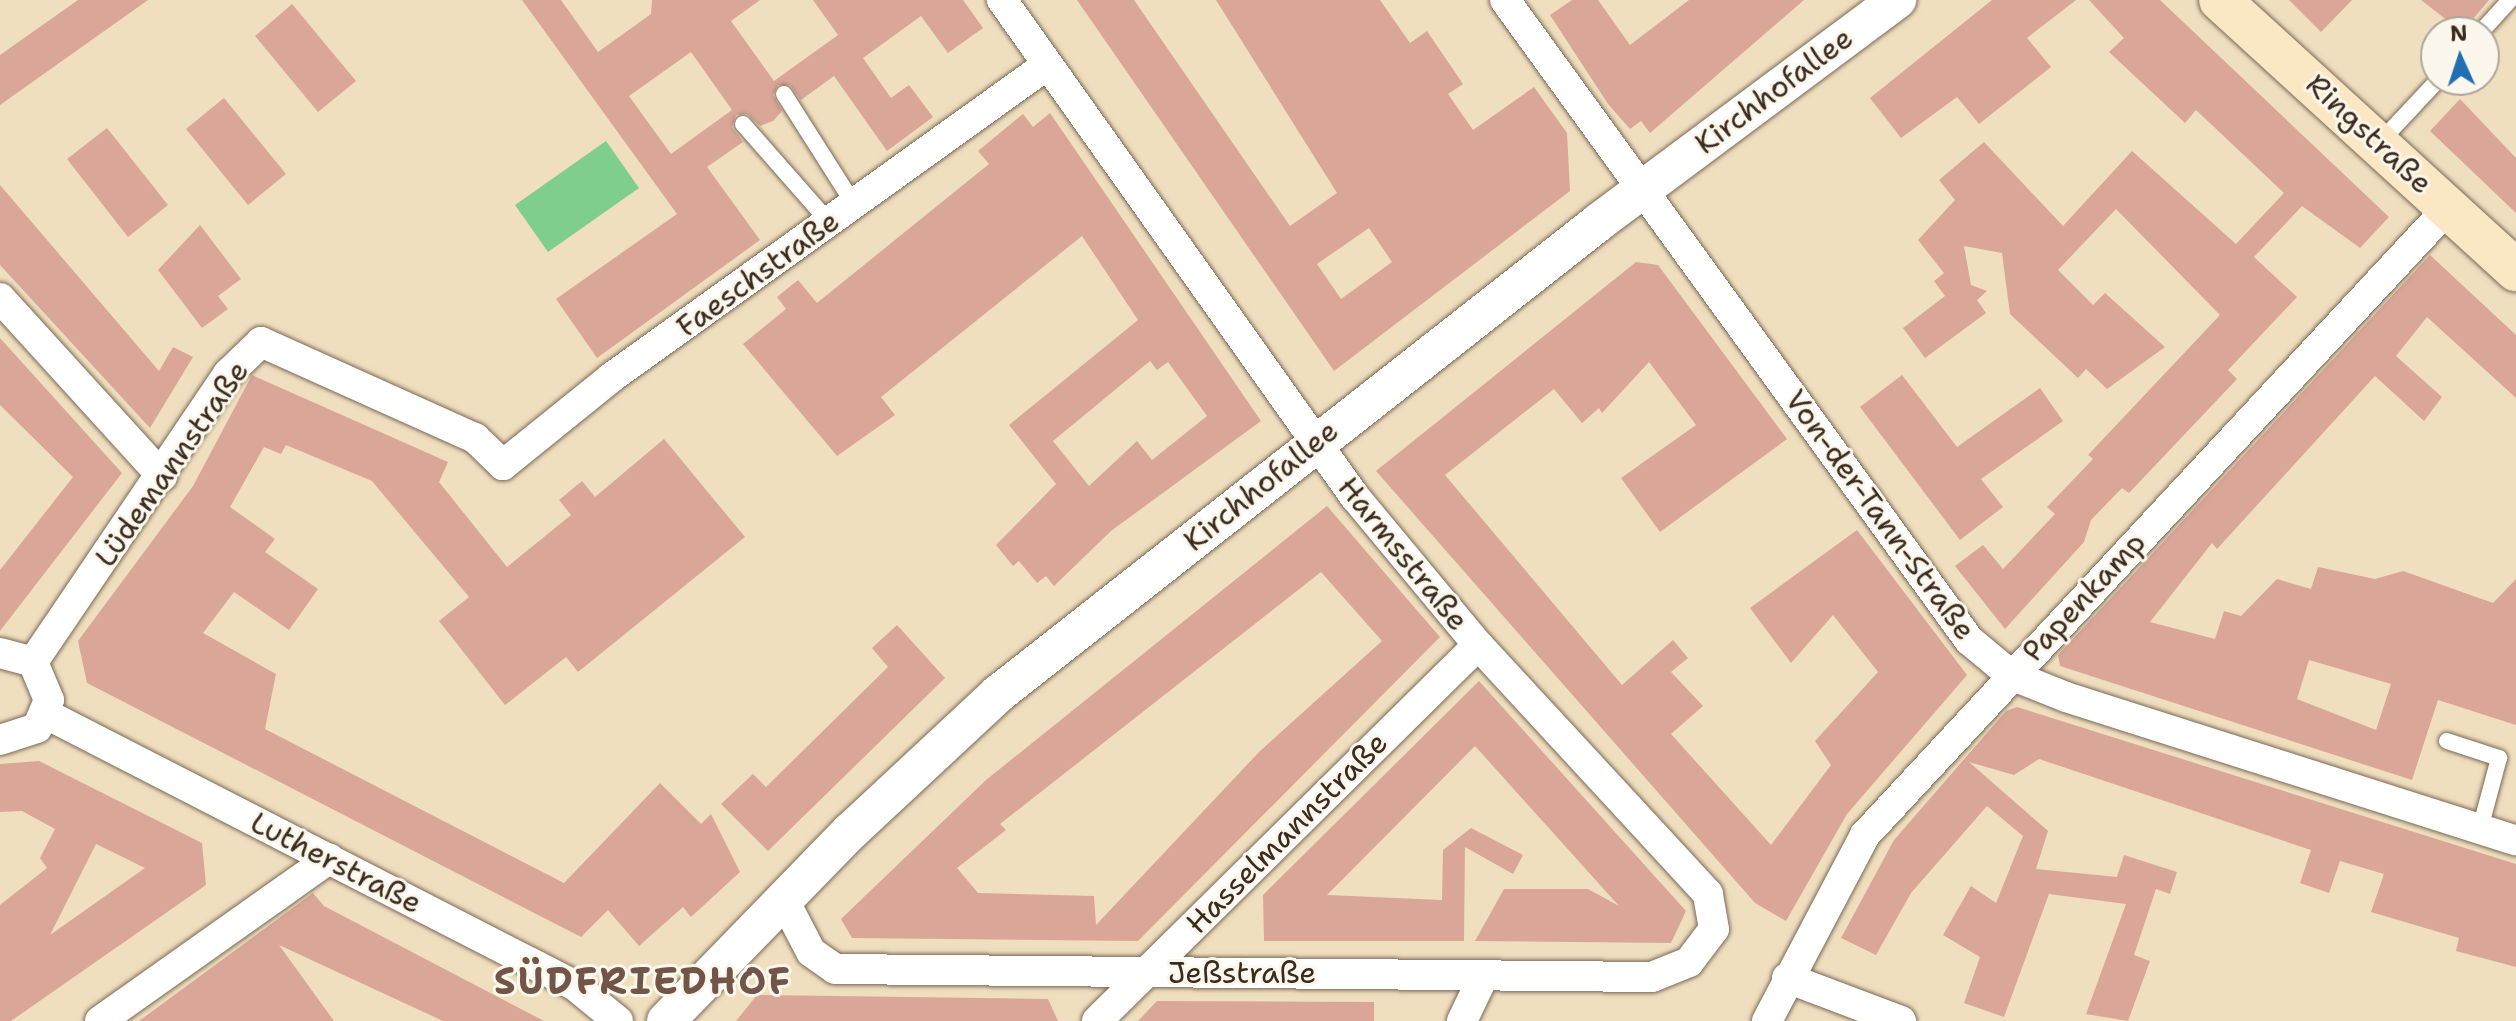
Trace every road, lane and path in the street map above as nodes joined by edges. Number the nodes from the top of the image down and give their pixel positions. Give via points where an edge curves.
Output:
1 (1002, 0) edge
2 (1507, 0) edge
3 (2220, 0) edge
4 (2510, 0) edge
5 (1893, 1) edge
6 (2496, 16) edge
7 (1047, 65) junction
8 (784, 94) dead end
9 (2423, 96) edge
10 (743, 124) dead end
11 (2380, 142) junction
12 (1638, 192) junction
13 (855, 206) junction
14 (2448, 208) junction
15 (829, 222) junction
16 (2516, 270) edge
17 (0, 298) edge
18 (475, 438) joint
19 (1315, 443) junction
20 (162, 476) junction
21 (1478, 645) junction
22 (0, 653) edge
23 (33, 662) junction
24 (2011, 675) junction
25 (46, 714) junction
26 (0, 740) edge
27 (2447, 741) dead end
28 (2480, 829) junction
29 (2516, 841) edge
30 (329, 859) junction
31 (785, 902) junction
32 (1714, 929) joint
33 (1147, 973) junction
34 (1484, 975) junction
35 (1787, 978) junction
36 (100, 1021) edge
37 (618, 1021) edge
38 (666, 1021) edge
39 (1097, 1021) edge
40 (1462, 1021) edge
41 (1767, 1021) edge
42 (1901, 1021) edge

1 - 7 street, Harmsstraße
2 - 12 street, Von-der-Tann-Straße
3 - 11 main road, Ringstraße
4 - 6 lane
5 - 12 street, Kirchhofallee
7 - 13 street, Faeschstraße
7 - 19 street, Harmsstraße
8 - 13 lane
9 - 11 lane
10 - 15 lane
11 - 14 main road, Ringstraße
12 - 19 street, Kirchhofallee
12 - 24 street, Von-der-Tann-Straße via 1969,640
13 - 15 street, Faeschstraße
14 - 16 main road, Ringstraße
14 - 24 street, Papenkamp
15 - 18 street, Faeschstraße via 503,465
17 - 20 street
18 - 20 street, Lüdemannstraße via 261,342 228,374
19 - 21 street, Harmsstraße
19 - 31 street, Kirchhofallee via 988,703
20 - 23 street, Lüdemannstraße
21 - 32 street, Harmsstraße via 1708,894
21 - 33 street, Hasselmannstraße
22 - 23 street
23 - 25 street via 48,685
24 - 28 street, Von-der-Tann-Straße
24 - 35 street, Papenkamp via 1865,835
25 - 26 street via 22,738
25 - 30 street, Lutherstraße
27 - 28 lane via 2499,758
28 - 29 street, Von-der-Tann-Straße
30 - 36 street
30 - 37 street, Lutherstraße via 574,985
31 - 33 street, Jeßstraße via 811,952 835,969
31 - 38 street, Kirchhofallee
32 - 34 street, Jeßstraße via 1702,952 1652,977
33 - 34 street, Jeßstraße
33 - 39 street, Hasselmannstraße
34 - 40 street
35 - 41 street, Papenkamp
35 - 42 street

